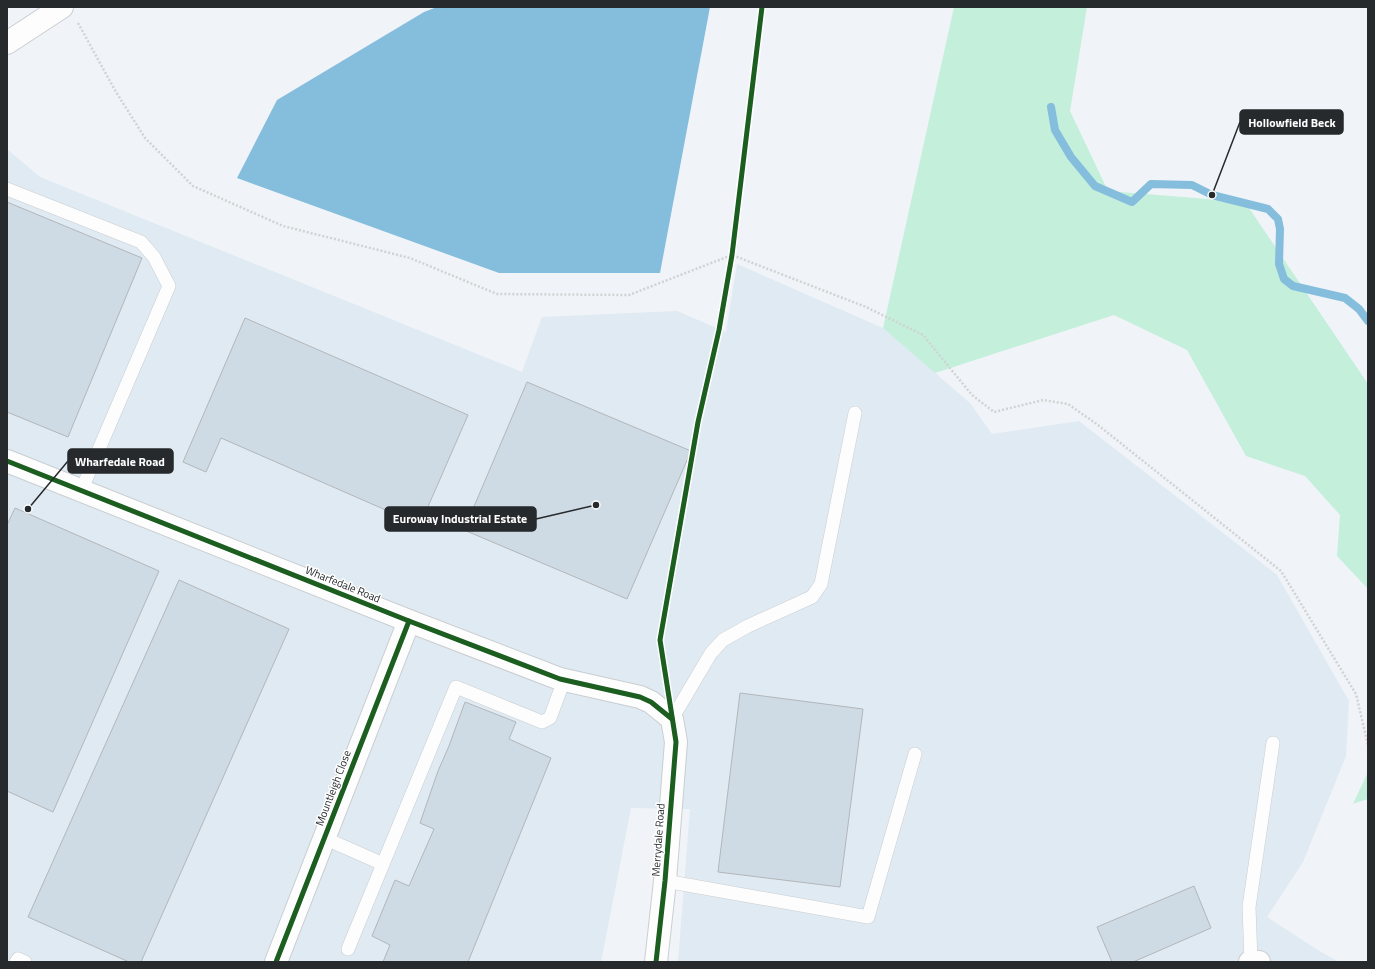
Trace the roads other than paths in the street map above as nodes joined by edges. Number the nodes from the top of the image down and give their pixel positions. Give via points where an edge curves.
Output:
1 (69, 14) edge
2 (7, 44) edge
3 (7, 189) edge
4 (855, 413) dead end
5 (7, 461) edge
6 (81, 491) junction
7 (409, 621) junction
8 (564, 680) junction
9 (672, 719) junction
10 (1273, 743) dead end
11 (915, 754) dead end
12 (324, 838) junction
13 (383, 864) junction
14 (665, 881) junction
15 (348, 949) dead end
16 (16, 962) edge
17 (25, 962) edge
18 (276, 962) edge
19 (656, 962) edge
20 (1253, 962) edge

1 - 2 street
3 - 6 lane via 142,242 154,257 168,286
4 - 9 lane via 821,584 812,597 723,640 711,653
5 - 6 street, Wharfedale Road
6 - 7 street, Wharfedale Road
7 - 8 street, Wharfedale Road
7 - 12 street, Mountleigh Close
8 - 9 street, Wharfedale Road via 640,697 651,702
8 - 13 lane via 550,718 542,722 456,687
9 - 14 street, Merrydale Road via 676,742
10 - 20 lane via 1249,906
11 - 14 lane via 868,917
12 - 13 lane
12 - 18 street, Mountleigh Close
13 - 15 lane
14 - 19 street, Merrydale Road
16 - 17 lane via 18,959

